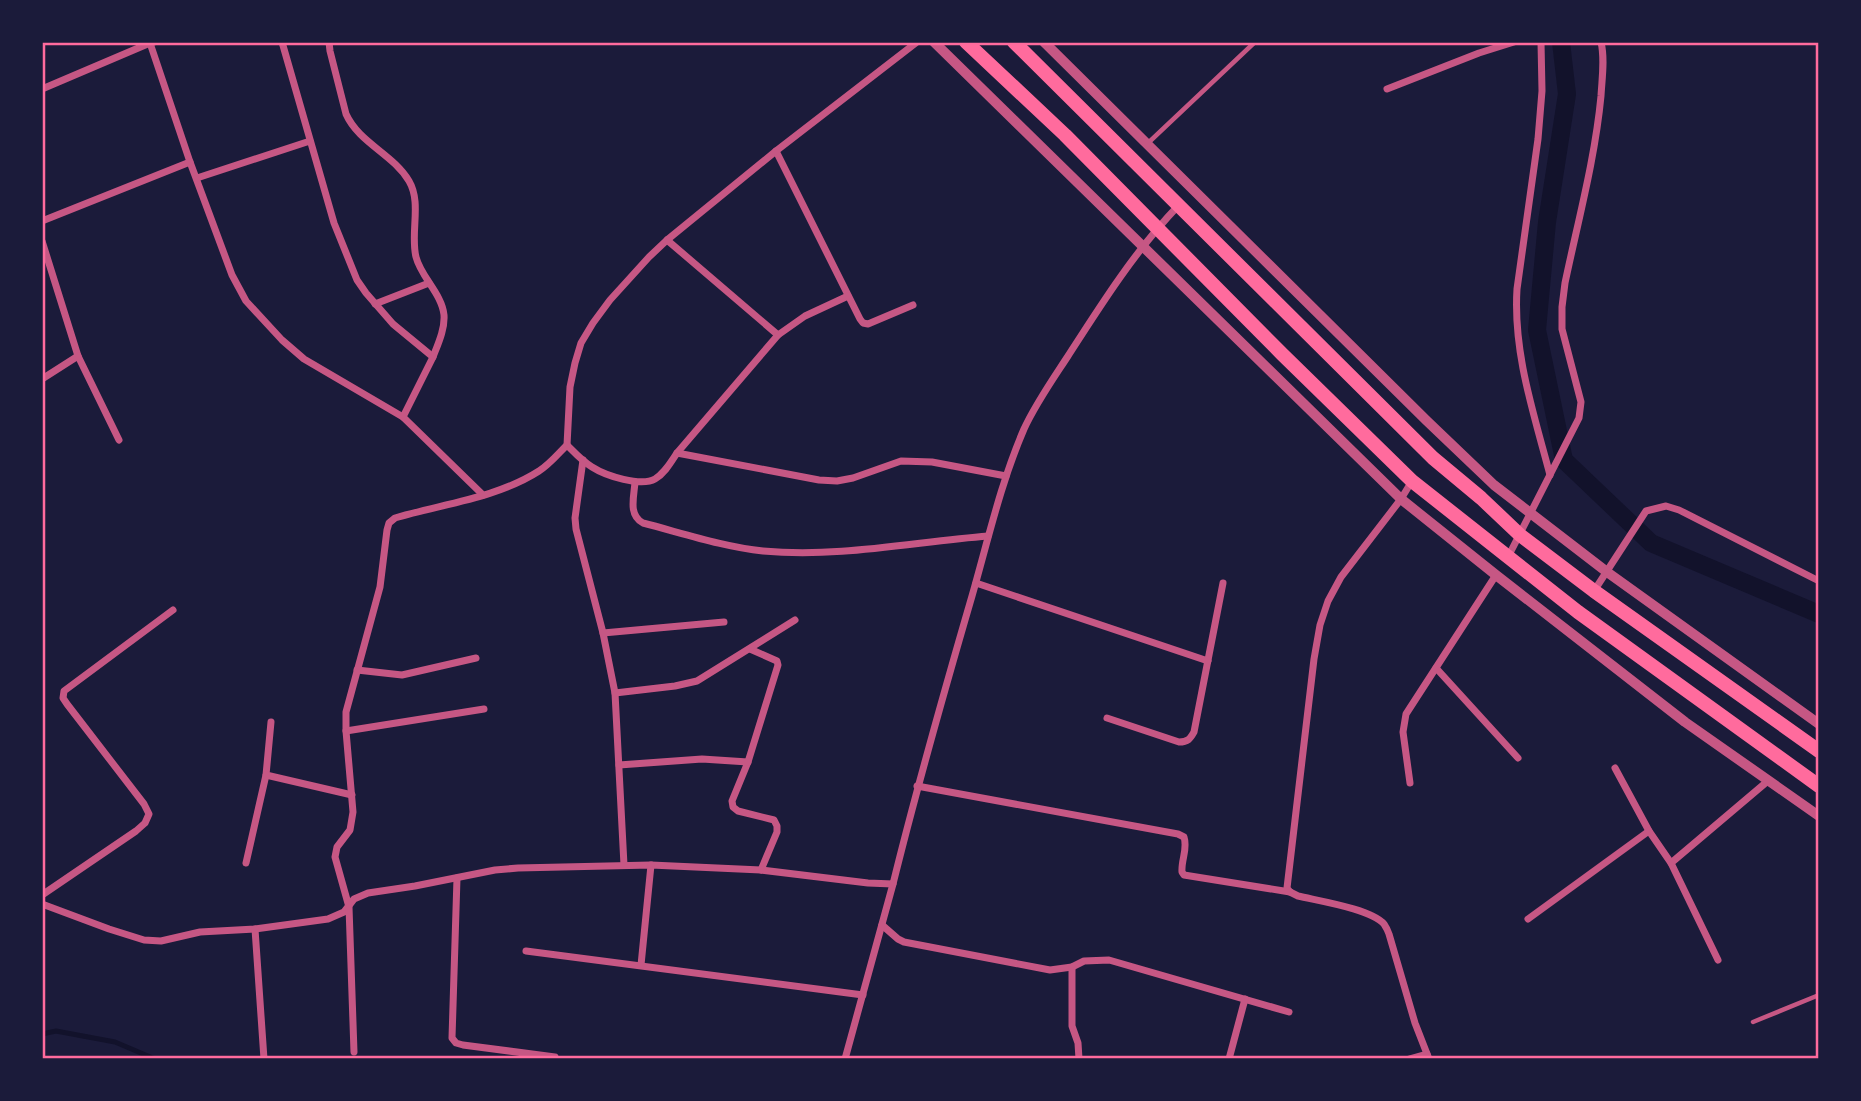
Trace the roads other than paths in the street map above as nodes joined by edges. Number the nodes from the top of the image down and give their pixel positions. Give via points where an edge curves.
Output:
1 (282, 42) edge
2 (329, 42) edge
3 (917, 42) edge
4 (934, 42) edge
5 (966, 42) edge
6 (1014, 42) edge
7 (1044, 42) edge
8 (1255, 42) edge
9 (1514, 42) edge
10 (1541, 42) edge
11 (1601, 42) edge
12 (152, 43) edge
13 (42, 89) edge
14 (1387, 89) dead end
15 (310, 141) junction
16 (1146, 144) junction
17 (776, 151) junction
18 (190, 162) junction
19 (197, 178) junction
20 (1178, 206) junction
21 (42, 221) edge
22 (1157, 228) junction
23 (667, 240) junction
24 (42, 241) edge
25 (1143, 245) junction
26 (429, 283) junction
27 (848, 296) junction
28 (375, 304) junction
29 (913, 304) dead end
30 (778, 335) junction
31 (79, 356) junction
32 (433, 357) junction
33 (42, 379) edge
34 (403, 417) junction
35 (118, 440) dead end
36 (567, 445) junction
37 (677, 453) junction
38 (583, 460) junction
39 (1550, 475) junction
40 (1006, 476) junction
41 (1412, 481) junction
42 (635, 482) junction
43 (483, 495) junction
44 (1401, 499) junction
45 (1530, 514) junction
46 (1520, 535) junction
47 (988, 536) junction
48 (1508, 557) junction
49 (1607, 572) junction
50 (1496, 575) junction
51 (1819, 581) edge
52 (976, 583) junction
53 (1223, 583) dead end
54 (1594, 591) junction
55 (173, 610) dead end
56 (795, 620) dead end
57 (724, 622) dead end
58 (603, 633) junction
59 (750, 649) junction
60 (476, 657) dead end
61 (1208, 661) junction
62 (1436, 668) junction
63 (357, 670) junction
64 (615, 693) junction
65 (484, 709) dead end
66 (1107, 718) dead end
67 (271, 722) dead end
68 (1819, 724) edge
69 (346, 731) junction
70 (1819, 751) edge
71 (1518, 758) dead end
72 (748, 762) junction
73 (619, 765) junction
74 (1615, 768) dead end
75 (266, 775) junction
76 (1769, 780) junction
77 (1410, 783) dead end
78 (917, 786) junction
79 (1819, 786) edge
80 (352, 794) junction
81 (1819, 816) edge
82 (1649, 831) junction
83 (246, 863) dead end
84 (1671, 863) junction
85 (624, 865) junction
86 (650, 865) junction
87 (761, 870) junction
88 (457, 878) junction
89 (893, 884) junction
90 (1290, 892) junction
91 (42, 895) edge
92 (42, 904) edge
93 (349, 907) junction
94 (1528, 919) dead end
95 (882, 925) junction
96 (255, 929) junction
97 (526, 951) dead end
98 (1717, 960) dead end
99 (641, 965) junction
100 (1072, 967) junction
101 (863, 995) junction
102 (1819, 995) edge
103 (1245, 999) junction
104 (1289, 1012) dead end
105 (1753, 1022) dead end
106 (354, 1052) dead end
107 (1428, 1056) edge
108 (555, 1057) edge
109 (848, 1058) edge
110 (264, 1059) edge
111 (1079, 1059) edge
112 (1229, 1059) edge
113 (1409, 1059) edge

1 - 15 street
2 - 26 street via 350,124 410,183 414,246
3 - 17 street
4 - 25 street
5 - 22 highway
6 - 20 highway
7 - 16 street
8 - 16 lane
9 - 14 street
10 - 39 street via 1538,138 1516,310 1523,373
11 - 39 street via 1599,117 1562,307 1562,328 1581,402 1579,418
12 - 13 street
12 - 18 street
15 - 19 street
15 - 28 street via 346,255
16 - 45 street via 1427,421
17 - 23 street
17 - 27 street
18 - 19 street
18 - 21 street
19 - 34 street via 246,302 304,359
20 - 22 street
20 - 46 highway via 1433,458
22 - 25 street
22 - 41 highway
23 - 30 street
23 - 36 street via 610,300 581,343 570,387
24 - 31 street
25 - 40 street via 1038,404
25 - 44 street
26 - 28 street
26 - 32 street via 444,315
27 - 29 street via 860,320 868,324
27 - 30 street
28 - 32 street
30 - 37 street
31 - 33 street
31 - 35 street
32 - 34 street
34 - 43 street
36 - 38 street
36 - 43 street via 542,470
37 - 40 street via 828,481 853,478 901,461
37 - 42 street via 654,479
38 - 42 street via 594,469
38 - 58 street via 576,529
39 - 45 street
40 - 47 street
41 - 44 street
41 - 48 highway
42 - 47 street via 637,520 746,548 842,552
43 - 63 street via 389,523 380,587
44 - 50 street
44 - 90 street via 1340,578 1320,625 1287,879
45 - 46 street
45 - 49 street
46 - 48 street
46 - 54 highway
47 - 52 street
48 - 79 highway
49 - 51 street via 1646,511 1665,506
49 - 54 street
49 - 68 street
50 - 62 street
50 - 76 street via 1685,722
52 - 61 street
52 - 78 street
53 - 61 street
54 - 70 highway
55 - 91 street via 64,691 67,704 149,814 136,831
56 - 59 street
57 - 58 street
58 - 64 street
59 - 64 street via 698,681
59 - 72 street via 778,665
60 - 63 street via 402,675
61 - 66 street via 1191,739 1179,742
62 - 71 street
62 - 77 street via 1403,721
63 - 69 street
64 - 73 street
65 - 69 street
67 - 75 street
69 - 80 street
72 - 73 street via 702,759
72 - 87 street via 733,807 774,820 777,826
73 - 85 street
74 - 82 street
75 - 80 street
75 - 83 street
76 - 81 street
76 - 84 street
78 - 89 street
78 - 90 street via 1178,834 1186,842 1184,875
80 - 93 street via 352,824 335,857
82 - 84 street
82 - 94 street
84 - 98 street
85 - 86 street
85 - 88 street via 518,868
86 - 87 street
86 - 99 street
87 - 89 street
88 - 93 street via 368,893
88 - 108 street via 452,1038 456,1044
89 - 95 street
90 - 107 street via 1357,910 1383,923
92 - 96 street via 152,941
93 - 96 street via 328,919
93 - 106 street
95 - 100 street via 904,942 1050,970
95 - 101 street
96 - 110 street
97 - 99 street
99 - 101 street
100 - 103 street via 1084,961 1109,960
100 - 111 street via 1072,1026
101 - 109 street
102 - 105 lane
103 - 104 street
103 - 112 street
107 - 113 street

